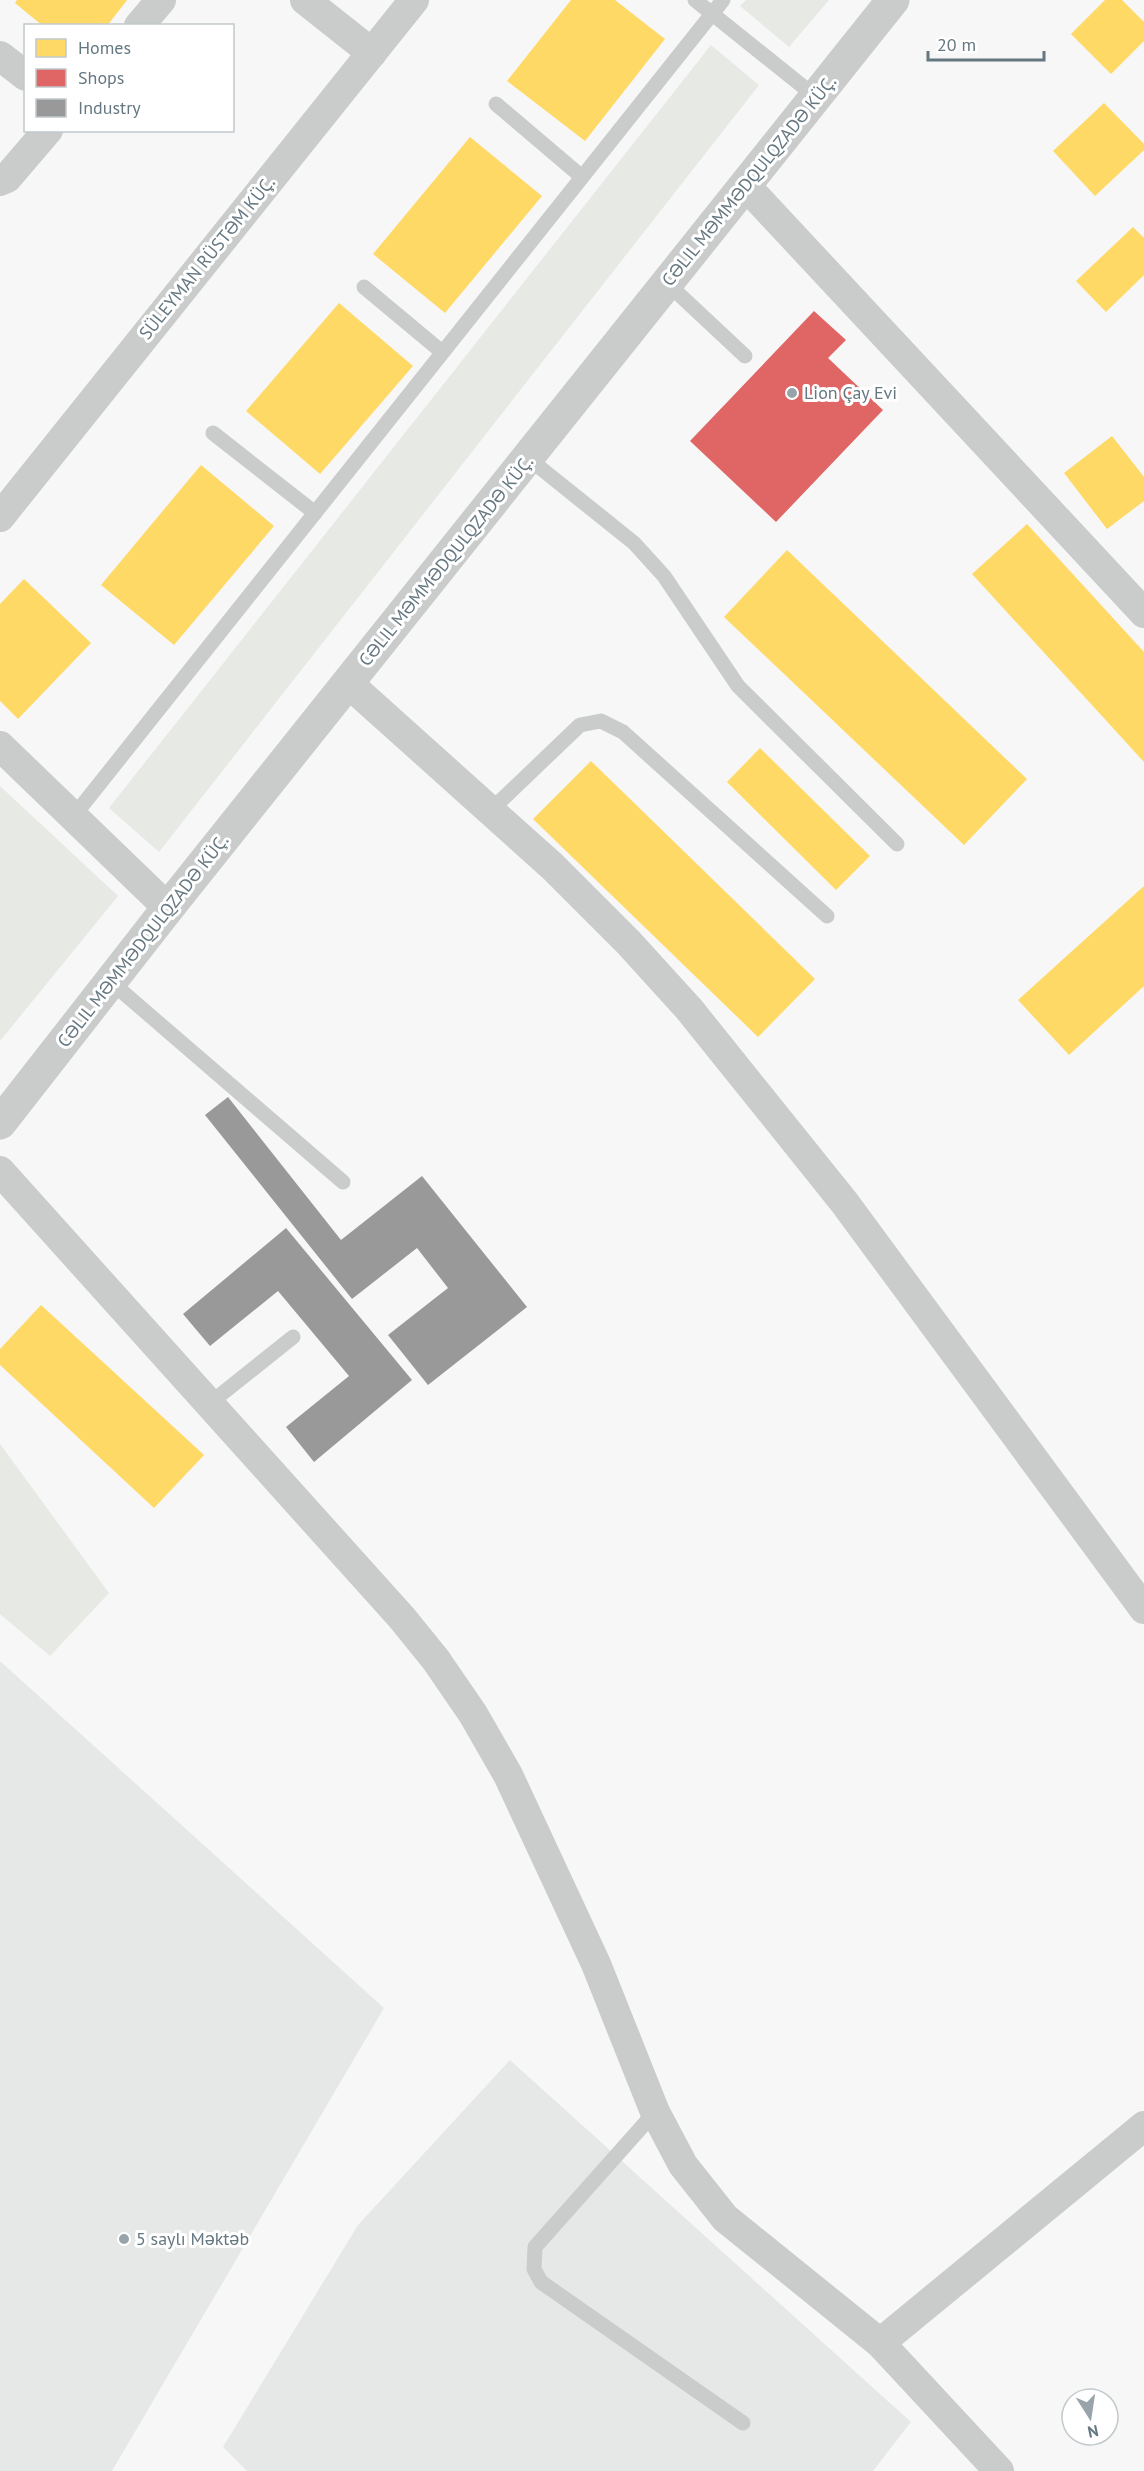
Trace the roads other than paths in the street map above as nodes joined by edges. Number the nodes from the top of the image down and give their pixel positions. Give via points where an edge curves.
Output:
1 (161, 0) edge
2 (305, 0) edge
3 (414, 0) edge
4 (695, 0) edge
5 (723, 0) edge
6 (893, 0) edge
7 (712, 14) junction
8 (141, 24) edge
9 (372, 53) junction
10 (0, 56) edge
11 (24, 74) edge
12 (816, 97) junction
13 (496, 104) dead end
14 (46, 132) edge
15 (582, 177) junction
16 (0, 181) edge
17 (746, 185) junction
18 (667, 284) junction
19 (364, 287) dead end
20 (442, 352) junction
21 (744, 356) dead end
22 (213, 433) dead end
23 (528, 458) junction
24 (315, 513) junction
25 (0, 516) edge
26 (1144, 612) edge
27 (348, 682) junction
28 (0, 746) edge
29 (490, 811) junction
30 (73, 817) junction
31 (897, 844) dead end
32 (168, 908) junction
33 (827, 916) dead end
34 (111, 982) junction
35 (0, 1123) edge
36 (0, 1171) edge
37 (343, 1182) dead end
38 (293, 1337) dead end
39 (209, 1404) junction
40 (1144, 1609) edge
41 (656, 2112) junction
42 (1144, 2126) edge
43 (880, 2343) junction
44 (743, 2423) dead end
45 (999, 2471) edge

1 - 8 street
2 - 9 street
3 - 9 street, SÜLEYMAN RÜSTƏM KÜÇ.
4 - 7 lane
5 - 7 lane
6 - 12 street, CƏLIL MƏMMƏDQULQZADƏ KÜÇ.
7 - 12 lane
7 - 15 lane
9 - 25 street, SÜLEYMAN RÜSTƏM KÜÇ.
10 - 11 street
12 - 17 street, CƏLIL MƏMMƏDQULQZADƏ KÜÇ.
13 - 15 lane
14 - 16 street via 7,178
15 - 20 lane
17 - 18 street, CƏLIL MƏMMƏDQULQZADƏ KÜÇ.
17 - 26 street
18 - 21 lane
18 - 23 street, CƏLIL MƏMMƏDQULQZADƏ KÜÇ.
19 - 20 lane
20 - 24 lane
22 - 24 lane
23 - 27 street, CƏLIL MƏMMƏDQULQZADƏ KÜÇ.
23 - 31 lane via 634,543 664,576 738,686
24 - 30 lane
27 - 29 street
27 - 32 street, CƏLIL MƏMMƏDQULQZADƏ KÜÇ.
28 - 30 street
29 - 33 lane via 580,725 601,722 623,732
29 - 40 street via 560,874 689,1008 844,1202
30 - 32 street
32 - 34 street, CƏLIL MƏMMƏDQULQZADƏ KÜÇ.
34 - 35 street, CƏLIL MƏMMƏDQULQZADƏ KÜÇ.
34 - 37 lane
36 - 39 street
38 - 39 lane
39 - 41 street via 402,1618 473,1714 508,1775 591,1954
41 - 43 street via 683,2165 725,2218
41 - 44 lane via 535,2247 534,2270 541,2282
42 - 43 street
43 - 45 street

